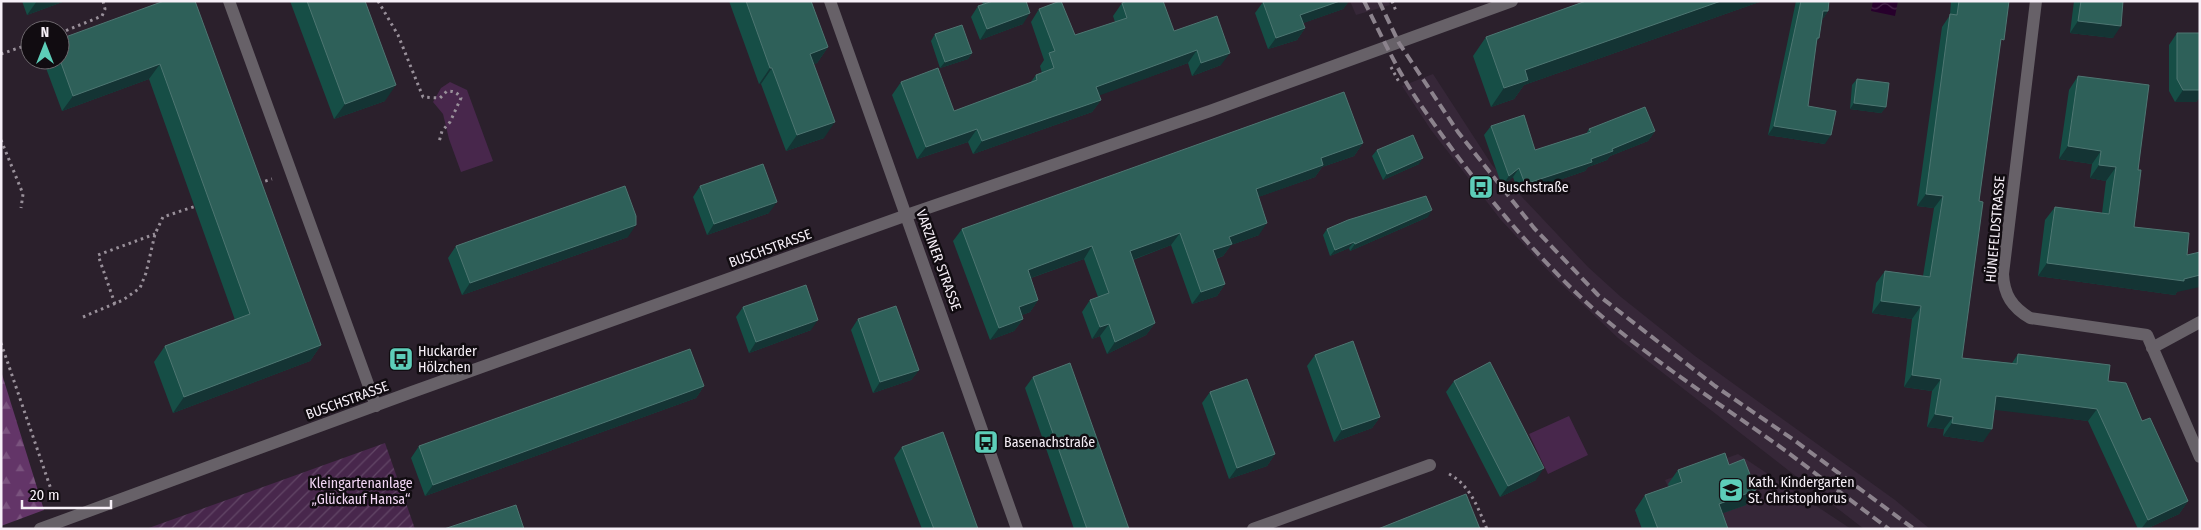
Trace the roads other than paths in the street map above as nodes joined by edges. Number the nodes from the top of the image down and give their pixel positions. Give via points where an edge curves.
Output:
1 (229, 1) edge
2 (830, 1) edge
3 (1512, 1) edge
4 (2036, 1) edge
5 (907, 215) junction
6 (2200, 322) edge
7 (2152, 348) junction
8 (376, 406) junction
9 (2200, 457) edge
10 (1430, 465) road end
11 (40, 529) edge
12 (1017, 529) edge
13 (1253, 529) edge

1 - 8 street
2 - 5 street, VARZINER STRASSE
3 - 5 street, BUSCHSTRASSE
4 - 7 street, HÜNEFELDSTRASSE via 2003,274 2004,289 2014,306 2030,318 2146,335
5 - 8 street, BUSCHSTRASSE
5 - 12 street, VARZINER STRASSE
6 - 7 street
7 - 9 street, HÜNEFELDSTRASSE
8 - 11 street, BUSCHSTRASSE
10 - 13 street

